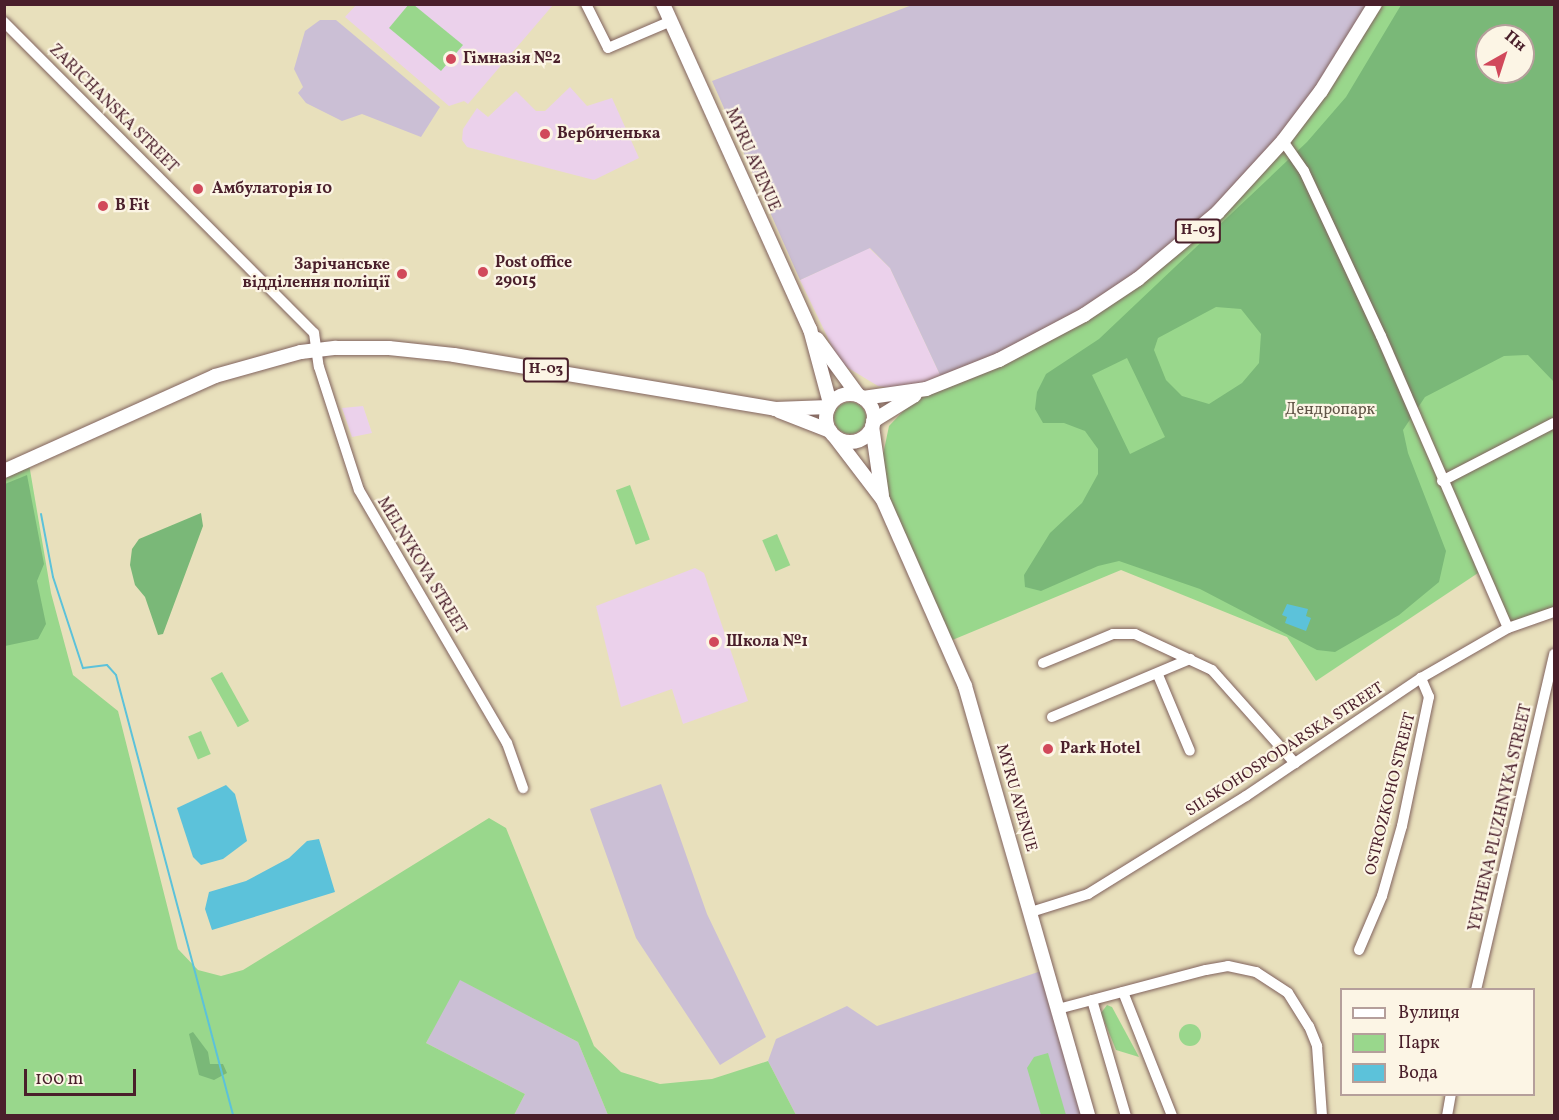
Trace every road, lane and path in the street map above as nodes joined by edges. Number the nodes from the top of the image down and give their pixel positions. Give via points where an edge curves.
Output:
1 (586, 4) edge
2 (663, 4) edge
3 (1375, 4) edge
4 (671, 21) junction
5 (4, 22) edge
6 (1283, 141) junction
7 (810, 329) junction
8 (316, 350) junction
9 (926, 389) junction
10 (861, 397) junction
11 (830, 405) junction
12 (775, 409) junction
13 (1554, 423) edge
14 (873, 424) junction
15 (833, 434) junction
16 (4, 471) edge
17 (1442, 481) junction
18 (883, 500) junction
19 (1554, 612) edge
20 (1508, 628) junction
21 (1554, 654) edge
22 (1190, 659) junction
23 (1043, 663) dead end
24 (1158, 675) junction
25 (1421, 678) junction
26 (1052, 717) dead end
27 (1190, 751) dead end
28 (1295, 763) junction
29 (523, 788) dead end
30 (1031, 912) junction
31 (1359, 950) dead end
32 (1476, 988) edge
33 (1123, 992) junction
34 (1092, 1000) junction
35 (1058, 1009) junction
36 (1451, 1096) edge
37 (1088, 1116) edge
38 (1126, 1116) edge
39 (1172, 1116) edge
40 (1322, 1116) edge
41 (1447, 1116) edge

1 - 4 street via 608,48
2 - 4 main road, MYRU AVENUE
3 - 6 main road, Н-03 via 1321,91
4 - 7 main road, MYRU AVENUE
5 - 8 street, ZARICHANSKA STREET via 307,323 314,333
6 - 9 main road, Н-03 via 1218,212 1138,279 1054,332 999,360
6 - 17 street via 1304,171 1381,336
7 - 10 main road, MYRU AVENUE
7 - 11 main road, MYRU AVENUE
8 - 12 main road, Н-03 via 389,348 454,355
8 - 16 main road, Н-03 via 215,376
8 - 29 street, MELNYKOVA STREET via 359,490 507,743
9 - 10 main road, Н-03
9 - 14 main road, Н-03
10 - 11 main road, Н-03 via 843,395
10 - 14 main road via 870,405
11 - 12 main road, Н-03
11 - 15 main road via 826,417
12 - 15 main road, Н-03
13 - 17 street
14 - 15 main road, Н-03 via 856,441
14 - 18 main road, MYRU AVENUE
15 - 18 main road, MYRU AVENUE
17 - 20 street
18 - 30 main road, MYRU AVENUE via 965,686
19 - 20 street, SILSKOHOSPODARSKA STREET
20 - 25 street, SILSKOHOSPODARSKA STREET
21 - 32 street, YEVHENA PLUZHNYKA STREET
22 - 23 street via 1123,632
22 - 24 street
22 - 28 street via 1212,669
24 - 26 street
24 - 27 street
25 - 28 street, SILSKOHOSPODARSKA STREET
25 - 31 street, OSTROZKOHO STREET via 1429,697 1402,826 1382,896
28 - 30 street, SILSKOHOSPODARSKA STREET via 1088,894
30 - 35 main road, MYRU AVENUE
33 - 34 street
33 - 39 street
33 - 40 street via 1228,966 1269,977 1288,993 1317,1046
34 - 35 street
34 - 38 street
35 - 37 main road, MYRU AVENUE
36 - 41 street

